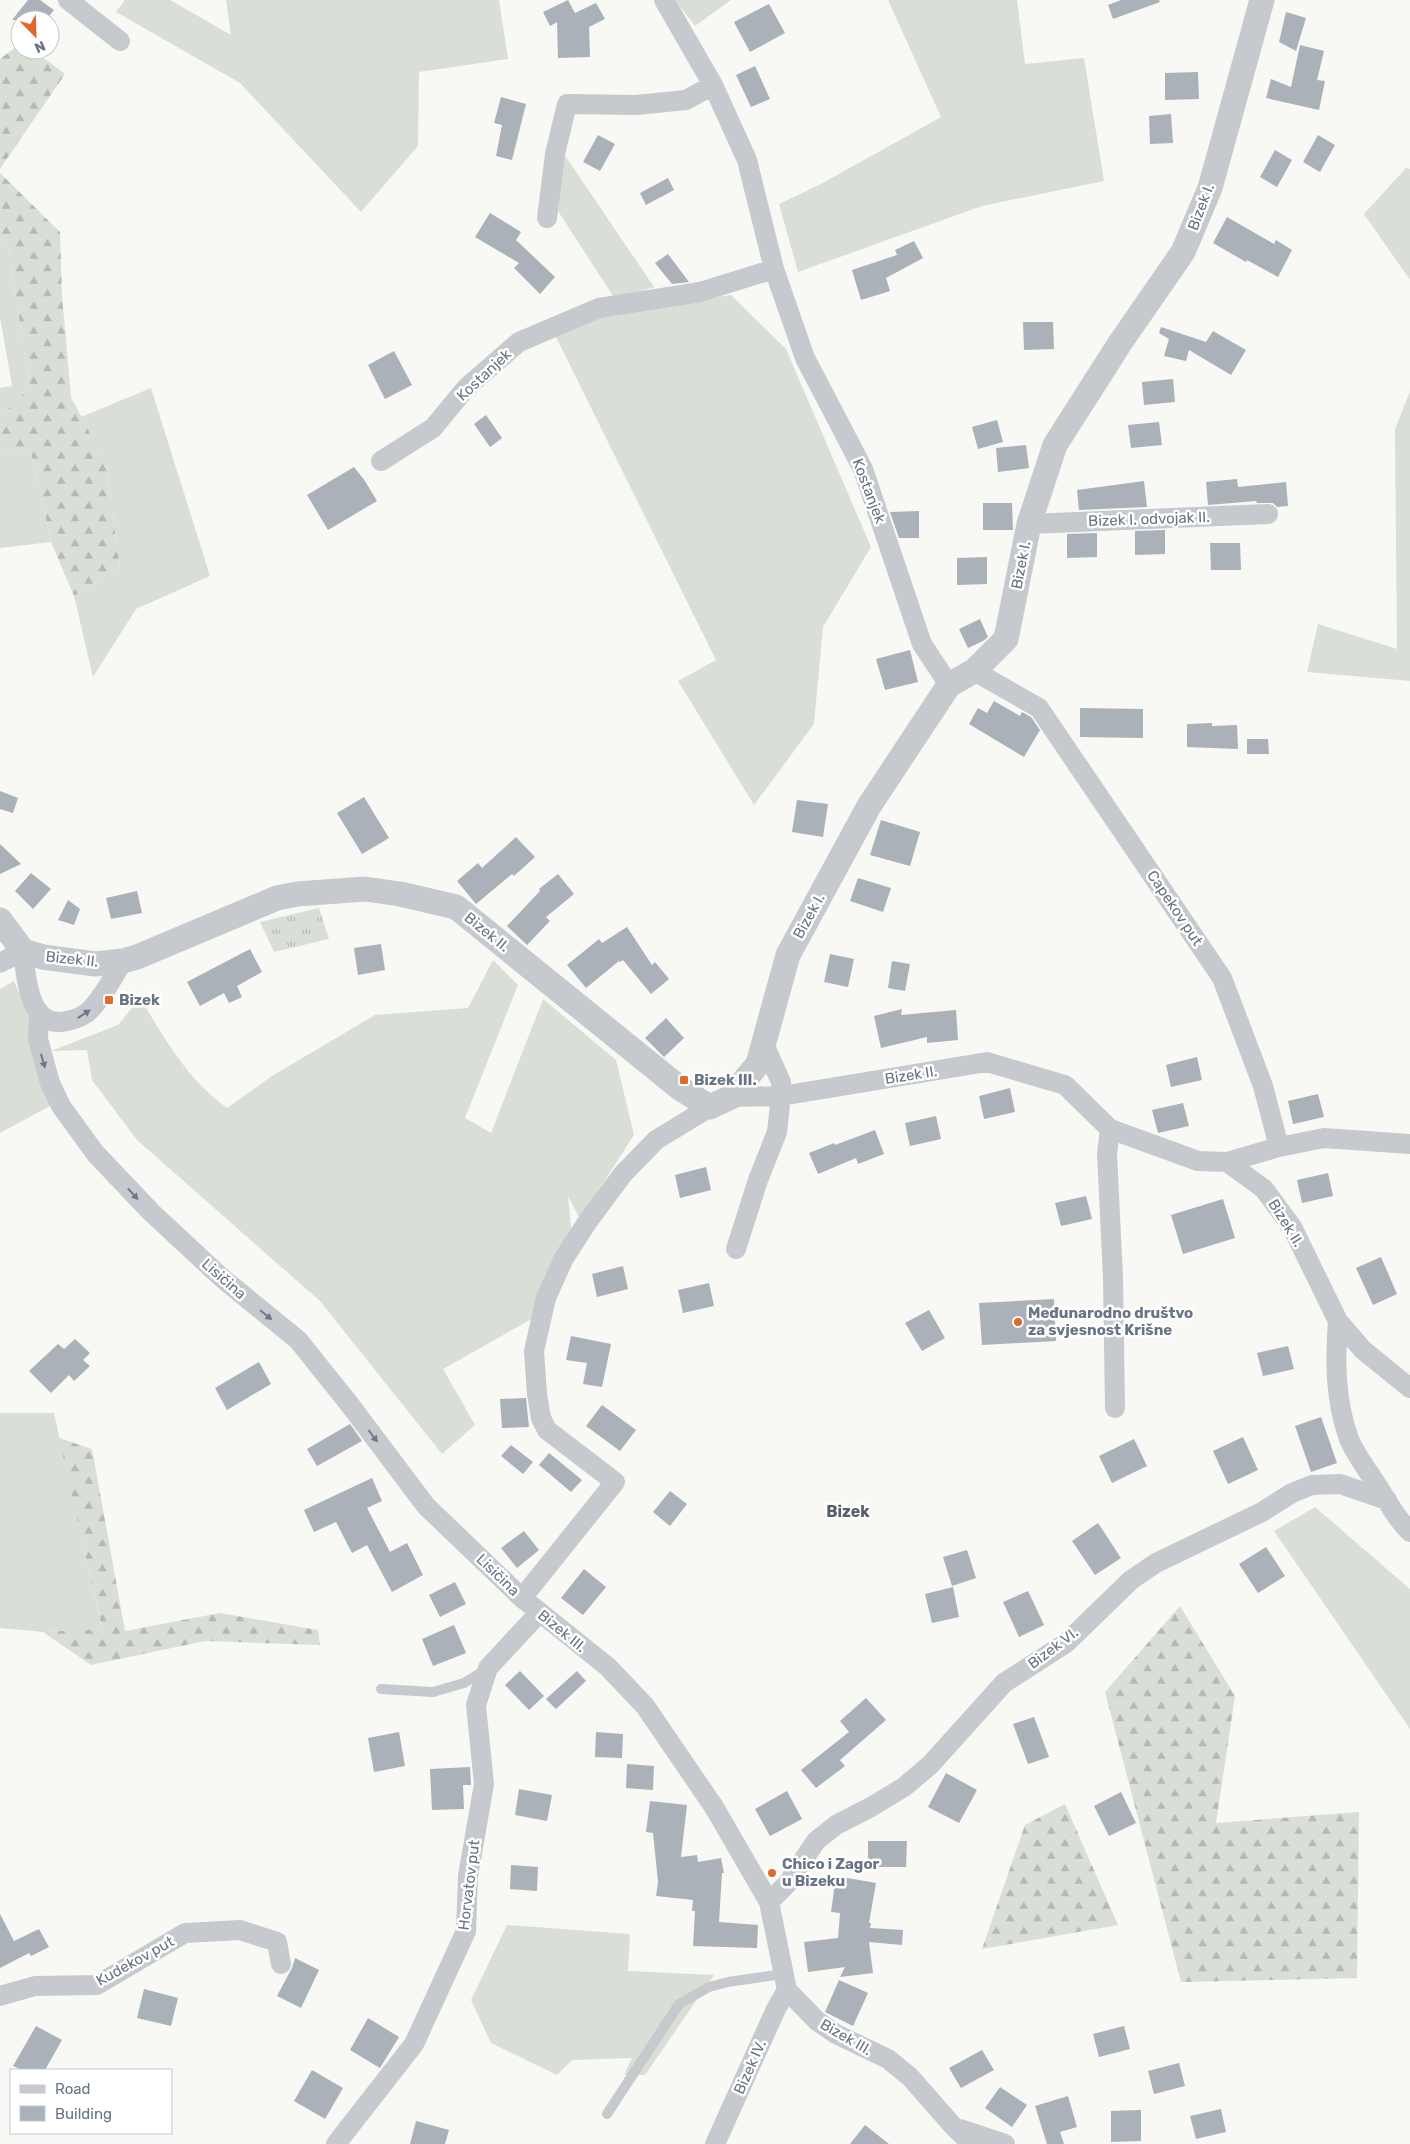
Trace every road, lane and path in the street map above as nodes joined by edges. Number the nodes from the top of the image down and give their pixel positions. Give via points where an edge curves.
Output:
1 (68, 0) edge
2 (664, 0) edge
3 (1262, 0) edge
4 (120, 41) dead end
5 (713, 86) junction
6 (547, 218) dead end
7 (774, 270) junction
8 (381, 461) dead end
9 (1268, 514) dead end
10 (1029, 524) junction
11 (974, 671) junction
12 (949, 685) junction
13 (0, 920) edge
14 (23, 951) junction
15 (123, 961) junction
16 (0, 962) edge
17 (39, 1013) junction
18 (764, 1044) junction
19 (782, 1096) junction
20 (720, 1102) junction
21 (1110, 1129) junction
22 (1410, 1144) edge
23 (1279, 1147) junction
24 (1226, 1162) junction
25 (736, 1249) dead end
26 (1338, 1321) junction
27 (1410, 1388) edge
28 (1115, 1408) dead end
29 (1386, 1500) junction
30 (1410, 1532) edge
31 (522, 1598) junction
32 (539, 1613) junction
33 (488, 1668) junction
34 (381, 1689) dead end
35 (769, 1902) junction
36 (282, 1964) dead end
37 (785, 1982) junction
38 (0, 1996) edge
39 (607, 2114) dead end
40 (954, 2127) junction
41 (336, 2144) edge
42 (715, 2144) edge
43 (972, 2144) edge
44 (1005, 2144) edge

1 - 4 street
2 - 5 street, Kostanjek
3 - 10 street, Bizek I. via 1210,188 1183,252 1055,445
5 - 6 street via 686,100 567,104 555,154
5 - 7 street, Kostanjek via 747,160
7 - 8 street, Kostanjek via 700,292 599,308 519,342 466,388 433,428
7 - 12 street, Kostanjek via 805,358 863,469 922,644
9 - 10 street, Bizek I. odvojak II.
10 - 11 street, Bizek I. via 1006,639
11 - 12 street, Bizek I.
11 - 23 street, Capekov put via 1039,708 1222,978 1262,1086
12 - 18 street, Bizek I. via 869,806 788,955
13 - 14 street, Lisičina
14 - 15 street, Bizek II. via 67,962
14 - 16 street
14 - 17 street, Lisičina via 30,996
17 -> 15 street, Bizek II. via 48,1020 61,1022 90,1010
15 - 20 street, Bizek II. via 277,898 297,894 365,889 456,907 681,1089
17 -> 31 street, Lisičina via 38,1039 50,1084 61,1106 95,1153 151,1212 222,1278 298,1340 426,1506
18 - 19 street via 781,1082
18 - 20 street, Bizek I. via 758,1064
19 - 20 street, Bizek II.
19 - 21 street, Bizek II. via 987,1062 1065,1085
19 - 25 street via 777,1132
20 - 31 street via 656,1140 623,1174 564,1258 546,1298 534,1352 541,1418 552,1435 615,1482
21 - 24 street, Bizek II. via 1198,1161
21 - 28 street via 1107,1154
22 - 23 street via 1324,1138
23 - 24 street
24 - 26 street, Bizek II. via 1264,1189 1292,1227
26 - 27 street, Bizek II. via 1363,1350
26 - 29 street via 1335,1364 1341,1414 1350,1440
29 - 30 street
29 - 35 street, Bizek VI. via 1340,1484 1312,1485 1137,1575 1066,1642 994,1692 930,1765 904,1787 836,1825 816,1841 788,1883
31 - 32 street, Bizek III.
32 - 33 street, Horvatov put
32 - 35 street, Bizek III. via 608,1668 645,1706 714,1806
33 - 34 lane via 464,1683 433,1692
33 - 41 street, Horvatov put via 476,1705 484,1784 468,1876 466,1931 414,2044
35 - 37 street, Bizek III.
36 - 38 street, Kudekov put via 277,1942 240,1930 185,1933 97,1985 34,1986
37 - 39 lane via 728,1982 709,1987 679,2004
37 - 40 street, Bizek III. via 817,2021 888,2060 910,2076
37 - 42 street, Bizek IV.
40 - 43 street, Bizek III.
40 - 44 street

